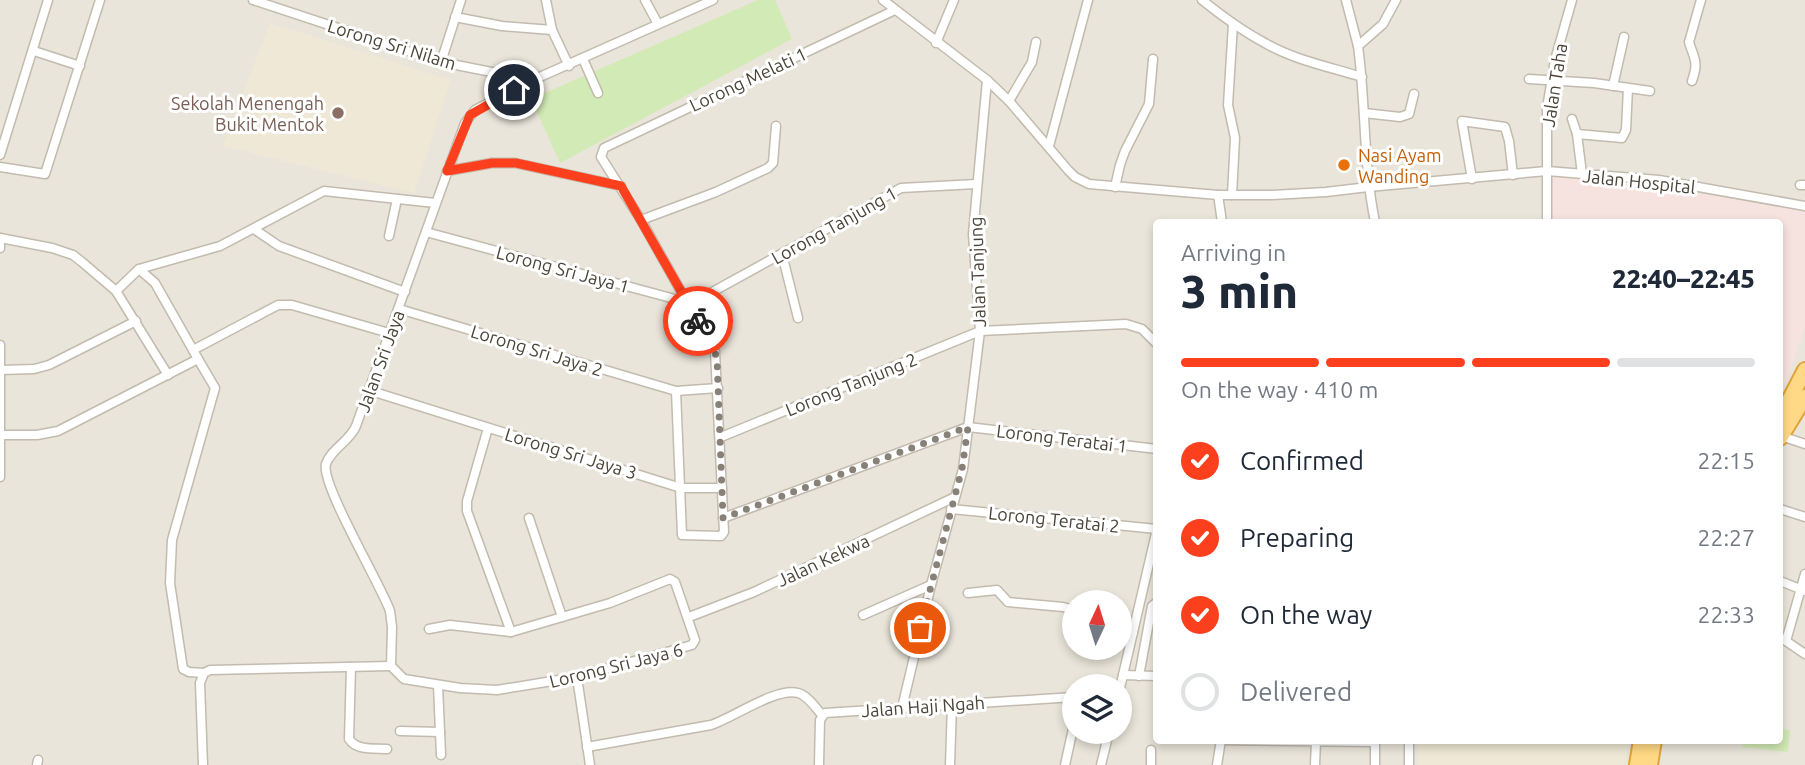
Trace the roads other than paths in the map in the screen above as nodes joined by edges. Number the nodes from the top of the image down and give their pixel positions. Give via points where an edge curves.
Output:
1 (48, 0) edge
2 (100, 0) edge
3 (253, 0) edge
4 (461, 0) edge
5 (546, 0) edge
6 (645, 0) edge
7 (688, 0) edge
8 (713, 0) edge
9 (883, 0) edge
10 (954, 0) edge
11 (1088, 0) edge
12 (1202, 0) edge
13 (1346, 0) edge
14 (1396, 0) edge
15 (1572, 0) edge
16 (1701, 0) edge
17 (265, 2) edge
18 (693, 9) junction
19 (895, 10) junction
20 (455, 18) junction
21 (658, 24) junction
22 (1233, 24) junction
23 (552, 30) junction
24 (1624, 37) dead end
25 (1036, 42) dead end
26 (936, 43) junction
27 (1358, 46) junction
28 (34, 51) junction
29 (583, 59) junction
30 (1153, 59) dead end
31 (441, 62) junction
32 (80, 66) junction
33 (569, 66) junction
34 (1362, 77) junction
35 (1529, 79) dead end
36 (533, 80) junction
37 (987, 80) junction
38 (1551, 80) junction
39 (1692, 81) dead end
40 (1613, 86) junction
41 (1628, 88) junction
42 (1650, 91) dead end
43 (598, 93) dead end
44 (1414, 94) dead end
45 (1009, 101) junction
46 (1364, 113) junction
47 (1572, 119) dead end
48 (776, 126) dead end
49 (1577, 134) junction
50 (1049, 146) junction
51 (0, 155) edge
52 (0, 167) edge
53 (447, 171) junction
54 (1547, 171) junction
55 (1582, 174) junction
56 (1513, 175) junction
57 (1472, 179) junction
58 (976, 184) junction
59 (621, 186) junction
60 (1115, 187) junction
61 (1368, 187) junction
62 (1218, 195) junction
63 (1232, 195) junction
64 (397, 199) junction
65 (435, 203) junction
66 (1805, 206) edge
67 (1222, 219) edge
68 (1374, 219) edge
69 (1547, 219) edge
70 (640, 220) junction
71 (254, 229) junction
72 (426, 232) junction
73 (389, 236) dead end
74 (0, 238) edge
75 (0, 248) edge
76 (782, 254) junction
77 (139, 270) junction
78 (116, 291) junction
79 (405, 292) junction
80 (700, 300) joint
81 (687, 302) junction
82 (399, 309) junction
83 (798, 318) dead end
84 (136, 321) junction
85 (980, 331) junction
86 (389, 332) junction
87 (1153, 340) edge
88 (0, 345) edge
89 (193, 350) junction
90 (198, 359) junction
91 (1, 370) edge
92 (1805, 370) edge
93 (168, 375) junction
94 (718, 388) junction
95 (368, 390) junction
96 (676, 391) junction
97 (1805, 397) edge
98 (1783, 412) edge
99 (968, 427) junction
100 (488, 428) junction
101 (1783, 434) edge
102 (1, 435) edge
103 (721, 437) junction
104 (1783, 438) edge
105 (1805, 444) edge
106 (1153, 449) edge
107 (0, 477) edge
108 (681, 488) junction
109 (722, 488) junction
110 (955, 497) junction
111 (951, 509) junction
112 (1783, 510) edge
113 (1805, 517) edge
114 (529, 518) dead end
115 (723, 518) junction
116 (1153, 529) edge
117 (1153, 546) edge
118 (1805, 574) edge
119 (1783, 582) edge
120 (930, 585) junction
121 (1802, 590) edge
122 (968, 593) dead end
123 (1153, 605) edge
124 (1062, 609) edge
125 (863, 615) dead end
126 (562, 617) junction
127 (689, 617) junction
128 (429, 629) dead end
129 (511, 632) junction
130 (1133, 633) joint
131 (1783, 639) edge
132 (1805, 654) edge
133 (391, 666) junction
134 (351, 667) junction
135 (197, 673) junction
136 (1123, 674) edge
137 (1132, 676) edge
138 (1139, 676) junction
139 (1153, 676) edge
140 (576, 677) junction
141 (438, 685) junction
142 (1062, 698) edge
143 (952, 705) junction
144 (902, 708) junction
145 (819, 712) junction
146 (400, 731) dead end
147 (440, 732) junction
148 (1070, 744) edge
149 (1106, 744) edge
150 (1221, 744) edge
151 (1316, 744) edge
152 (1375, 744) edge
153 (1409, 744) edge
154 (1640, 744) edge
155 (1653, 744) edge
156 (587, 747) junction
157 (387, 749) dead end
158 (1151, 750) dead end
159 (441, 755) dead end
160 (203, 765) edge
161 (590, 765) edge
162 (818, 765) edge
163 (950, 765) edge
164 (1065, 765) edge
165 (1101, 765) edge
166 (1151, 765) edge
167 (1217, 765) edge
168 (1315, 765) edge
169 (1375, 765) edge
170 (1409, 765) edge
171 (1637, 765) edge
172 (1650, 765) edge

1 - 28 street
2 - 32 street
3 - 17 street, Lorong Sri Nilam
4 - 20 street
5 - 23 street
6 - 21 street
7 - 18 street
8 - 18 street, Jalan Sri Jaya
9 - 19 street, Jalan Hospital
10 - 26 street
11 - 50 street
12 - 22 street
13 - 27 street
14 - 27 street via 1383,24
15 - 38 street, Jalan Taha
16 - 39 street via 1689,42 1696,58
17 - 31 street, Lorong Sri Nilam
18 - 21 street, Jalan Sri Jaya
19 - 26 street, Jalan Hospital
19 - 59 street, Lorong Melati 1 via 603,149 601,157
20 - 23 street
20 - 31 street
21 - 29 street, Jalan Sri Jaya
22 - 34 street via 1279,50
22 - 63 street via 1228,105 1234,138
23 - 33 street
24 - 40 street
25 - 45 street via 1032,62
26 - 37 street, Jalan Hospital
27 - 34 street
28 - 32 street
28 - 51 street
29 - 33 street, Jalan Sri Jaya
29 - 43 street
30 - 60 street via 1149,104 1125,151
31 - 36 street, Lorong Sri Nilam
32 - 52 street via 46,174
33 - 36 street, Jalan Sri Jaya
34 - 46 street
35 - 38 street
36 - 53 street, Jalan Sri Jaya via 470,115
37 - 45 street, Jalan Hospital
37 - 58 street, Jalan Tanjung
38 - 40 street
38 - 54 street, Jalan Taha
40 - 41 street
41 - 42 street
41 - 49 street via 1624,137
44 - 46 street via 1409,114
45 - 50 street, Jalan Hospital
46 - 61 street
47 - 49 street
48 - 70 street via 773,163 768,168
49 - 55 street
50 - 60 street, Jalan Hospital via 1082,182
53 - 59 street via 516,163
53 - 65 street, Jalan Sri Jaya
54 - 55 street, Jalan Hospital
54 - 56 street, Jalan Hospital
54 - 69 street, Jalan Taha
55 - 66 street, Jalan Hospital via 1659,180
56 - 57 street, Jalan Hospital
56 - 57 street via 1505,127 1462,121
57 - 61 street, Jalan Hospital
58 - 76 street, Lorong Tanjung 1 via 901,188
58 - 85 street, Jalan Tanjung via 973,249
59 - 70 street
60 - 62 street, Jalan Hospital
61 - 63 street, Jalan Hospital
61 - 68 street
62 - 63 street, Jalan Hospital
62 - 67 street
64 - 65 street
64 - 71 street via 324,191
64 - 73 street
65 - 72 street, Jalan Sri Jaya
70 - 81 street
71 - 77 street via 220,246
71 - 79 street via 279,246
72 - 79 street, Jalan Sri Jaya
72 - 81 street, Lorong Sri Jaya 1
74 - 75 street
74 - 78 street via 72,255
76 - 80 street, Lorong Tanjung 1
76 - 83 street
77 - 78 street
77 - 89 street via 155,283
78 - 84 street
79 - 82 street, Jalan Sri Jaya
80 - 81 street, Lorong Sri Jaya 1
81 - 94 street via 713,346
82 - 86 street, Jalan Sri Jaya
82 - 96 street, Lorong Sri Jaya 2
84 - 91 street via 48,365
84 - 93 street
85 - 87 street, Lorong Tanjung 2 via 1126,324 1142,329
85 - 99 street, Jalan Tanjung
85 - 103 street, Lorong Tanjung 2
86 - 89 street via 285,304
86 - 95 street, Jalan Sri Jaya
88 - 91 street
89 - 90 street
90 - 93 street
90 - 135 street via 215,388 172,540 170,583 181,663 183,669
91 - 102 street
92 - 98 highway
93 - 102 street via 53,433
94 - 96 street
94 - 103 street
95 - 100 street, Lorong Sri Jaya 3
95 - 133 street, Jalan Sri Jaya via 354,432 327,462 325,473 390,611
96 - 108 street
97 - 101 highway
99 - 106 street, Lorong Teratai 1
99 - 110 street, Jalan Tanjung
99 - 115 street
100 - 108 street, Lorong Sri Jaya 3
100 - 129 street via 467,511
102 - 107 street
103 - 109 street
104 - 105 street
108 - 109 street, Lorong Sri Jaya 3
108 - 115 street via 682,534 721,536
109 - 115 street
110 - 111 street, Jalan Tanjung
110 - 127 street, Jalan Kekwa via 754,592
111 - 116 street, Lorong Teratai 2
111 - 120 street, Jalan Tanjung
112 - 113 street
114 - 126 street
117 - 130 street
118 - 121 street
119 - 121 street
120 - 125 street
120 - 144 street, Jalan Tanjung
121 - 131 street
122 - 124 street via 996,590 1008,602
123 - 138 street
126 - 127 street, Lorong Sri Jaya 6 via 670,579
126 - 129 street, Lorong Sri Jaya 6
127 - 140 street, Lorong Sri Jaya 6 via 695,640 692,645
128 - 129 street, Lorong Sri Jaya 6 via 450,625
130 - 136 street
131 - 132 street
133 - 134 street
133 - 141 street, Lorong Sri Jaya 6 via 404,679
134 - 135 street
134 - 157 street via 350,743
135 - 160 street
137 - 138 street
138 - 139 street
140 - 141 street, Lorong Sri Jaya 6 via 496,690
140 - 156 street
141 - 147 street
142 - 143 street, Jalan Haji Ngah
143 - 144 street, Jalan Haji Ngah
143 - 163 street
144 - 145 street, Jalan Haji Ngah
145 - 156 street via 800,693 789,693 759,701 711,724
145 - 162 street
146 - 147 street
147 - 159 street
148 - 164 street
149 - 165 street
150 - 167 street
151 - 168 street
152 - 169 street
153 - 170 street
154 - 171 highway
155 - 172 highway
156 - 161 street
158 - 166 street

